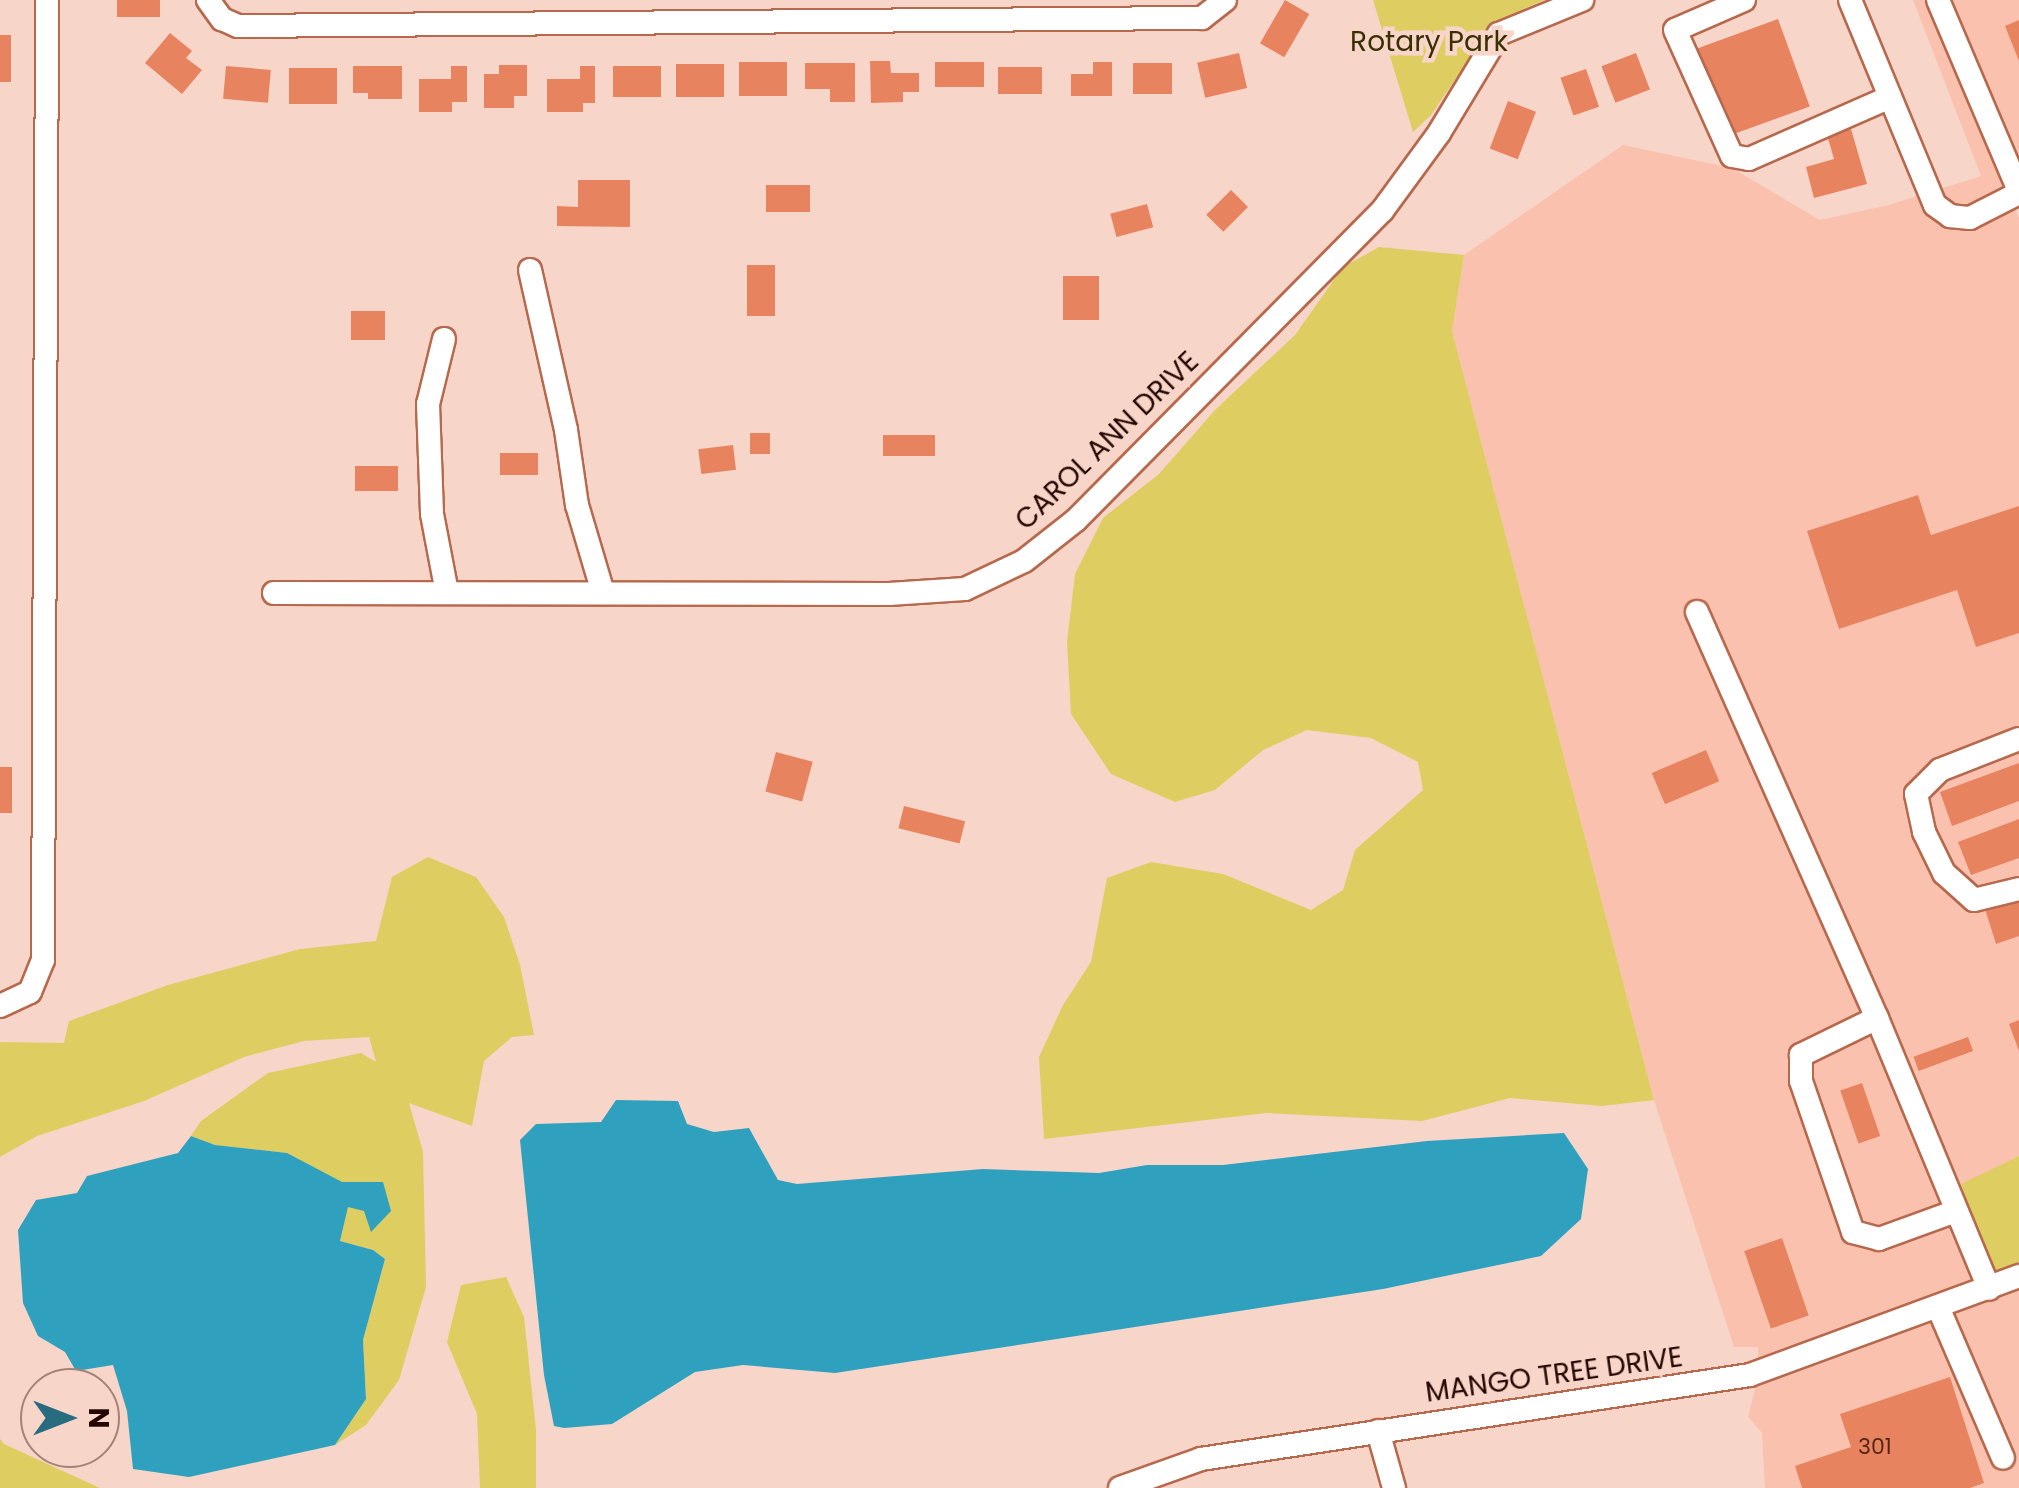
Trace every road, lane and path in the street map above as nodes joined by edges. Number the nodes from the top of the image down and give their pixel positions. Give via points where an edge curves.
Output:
1 (47, 0) edge
2 (208, 0) edge
3 (1226, 0) edge
4 (1582, 0) edge
5 (1744, 0) edge
6 (1850, 0) edge
7 (1938, 0) edge
8 (1890, 98) junction
9 (2019, 192) edge
10 (530, 270) dead end
11 (444, 339) dead end
12 (274, 592) dead end
13 (447, 593) junction
14 (603, 593) junction
15 (1697, 612) dead end
16 (2019, 739) edge
17 (2019, 889) edge
18 (0, 1006) edge
19 (1878, 1018) junction
20 (1954, 1212) junction
21 (2019, 1276) edge
22 (1988, 1289) junction
23 (1938, 1307) junction
24 (1378, 1431) junction
25 (2003, 1458) dead end
26 (1120, 1488) edge
27 (1394, 1488) edge

1 - 18 street via 43,960 30,992
2 - 3 street via 222,19 238,26 1202,18
4 - 14 street, CAROL ANN DRIVE via 1499,34 1382,211 1076,520 1024,560 965,590
5 - 8 street via 1674,30 1732,156 1748,159
6 - 8 street
7 - 9 street
8 - 9 street via 1942,213 1970,218
10 - 14 street via 577,505
11 - 13 street via 428,404 432,514
12 - 13 street, CAROL ANN DRIVE
13 - 14 street, CAROL ANN DRIVE
15 - 19 street
16 - 17 street via 1940,770 1916,794 1924,832 1944,873 1974,900
19 - 20 street
19 - 20 street via 1801,1055 1801,1081 1853,1232 1880,1239
20 - 22 street
21 - 22 street, MANGO TREE DRIVE
22 - 23 street, MANGO TREE DRIVE
23 - 24 street, MANGO TREE DRIVE via 1750,1375
23 - 25 street
24 - 26 street, MANGO TREE DRIVE via 1201,1458
24 - 27 street

